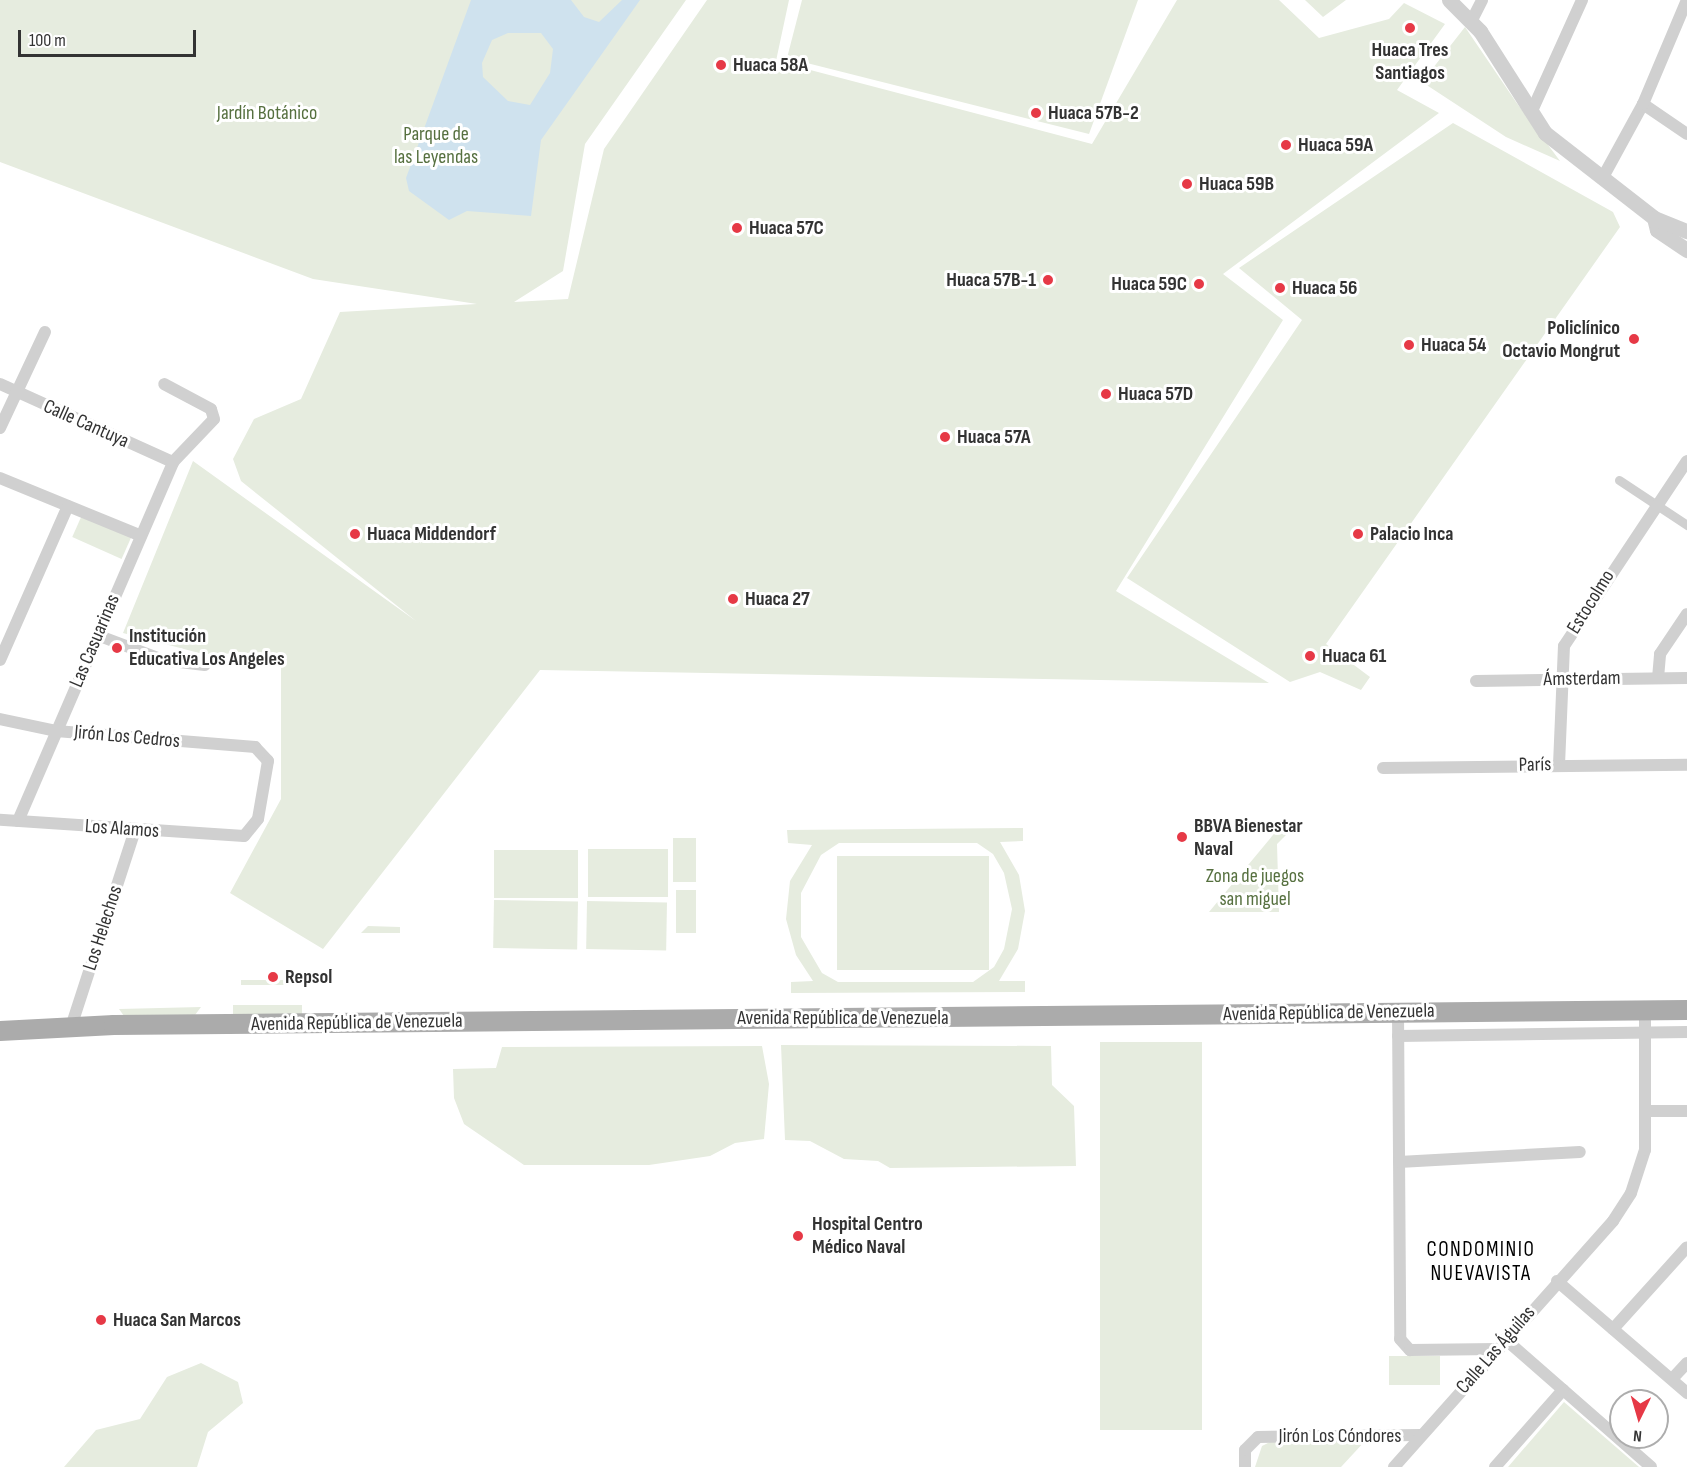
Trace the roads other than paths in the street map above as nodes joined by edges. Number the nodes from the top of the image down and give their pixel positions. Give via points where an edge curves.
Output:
1 (1449, 0) edge
2 (1482, 0) edge
3 (1582, 0) edge
4 (1687, 0) edge
5 (1472, 20) junction
6 (1643, 104) junction
7 (1531, 113) junction
8 (1687, 134) edge
9 (1602, 179) junction
10 (1654, 218) junction
11 (1687, 231) edge
12 (1687, 250) edge
13 (45, 332) dead end
14 (0, 384) edge
15 (164, 384) dead end
16 (17, 393) junction
17 (0, 428) edge
18 (1687, 461) edge
19 (173, 462) junction
20 (0, 478) edge
21 (1619, 480) dead end
22 (1657, 504) junction
23 (68, 506) junction
24 (1687, 525) edge
25 (139, 535) junction
26 (1687, 614) edge
27 (98, 635) junction
28 (0, 660) edge
29 (205, 665) dead end
30 (1658, 678) junction
31 (1687, 678) edge
32 (1559, 679) junction
33 (1476, 681) dead end
34 (0, 718) edge
35 (56, 731) junction
36 (1559, 765) junction
37 (1687, 765) edge
38 (1383, 768) dead end
39 (0, 820) edge
40 (18, 821) junction
41 (135, 830) junction
42 (244, 836) joint
43 (1687, 1010) edge
44 (1645, 1011) junction
45 (1398, 1012) junction
46 (71, 1027) junction
47 (0, 1031) edge
48 (1645, 1032) junction
49 (1687, 1032) edge
50 (1398, 1036) junction
51 (1646, 1111) junction
52 (1687, 1111) edge
53 (1580, 1152) dead end
54 (1399, 1162) junction
55 (1687, 1247) edge
56 (1557, 1281) junction
57 (1613, 1329) junction
58 (1501, 1344) junction
59 (1687, 1363) edge
60 (1671, 1379) junction
61 (1563, 1390) junction
62 (1687, 1393) edge
63 (1421, 1435) junction
64 (1245, 1467) edge
65 (1394, 1467) edge
66 (1495, 1467) edge
67 (1651, 1467) edge

1 - 5 street
2 - 5 street
3 - 7 street
4 - 6 street
5 - 7 street
6 - 8 street
6 - 9 street
7 - 9 street via 1560,149
9 - 10 street
10 - 11 street
10 - 12 street via 1657,230
13 - 16 street
14 - 16 street, Calle Cantuya
15 - 19 street, Las Casuarinas via 211,409 214,416
16 - 17 street
16 - 19 street, Calle Cantuya
18 - 22 street, Estocolmo
19 - 25 street, Las Casuarinas
20 - 23 street
21 - 22 street
22 - 24 street
22 - 32 street, Estocolmo via 1576,622
23 - 25 street
23 - 28 street
25 - 27 street, Las Casuarinas
26 - 30 street via 1660,654
27 - 29 street via 158,659
27 - 35 street, Las Casuarinas
30 - 31 street, Ámsterdam
30 - 32 street, Ámsterdam
32 - 33 street, Ámsterdam
32 - 36 street, Estocolmo
34 - 35 street, Jirón Los Cedros
35 - 40 street, Las Casuarinas
35 - 42 street, Jirón Los Cedros via 255,747 268,758 266,784 258,819
36 - 37 street, París
36 - 38 street, París
39 - 40 street, Los Alamos
40 - 41 street, Los Alamos
41 - 42 street, Los Alamos
41 - 46 street, Los Helechos
43 - 44 main road, Avenida República de Venezuela
44 - 45 main road, Avenida República de Venezuela
44 - 48 street, Calle Las Águilas
45 - 46 main road, Avenida República de Venezuela
45 - 50 street
46 - 47 main road, Avenida República de Venezuela
48 - 49 street
48 - 50 street
48 - 51 street, Calle Las Águilas
50 - 54 street
51 - 52 street
51 - 56 street, Calle Las Águilas via 1638,1179 1613,1221
53 - 54 street
54 - 58 street via 1403,1346
55 - 57 street
56 - 57 street
56 - 58 street, Calle Las Águilas
57 - 60 street
58 - 61 street
58 - 63 street, Calle Las Águilas
59 - 60 street
60 - 62 street
61 - 66 street
61 - 67 street
63 - 64 street, Jirón Los Cóndores via 1258,1437 1245,1450
63 - 65 street, Calle Las Águilas

